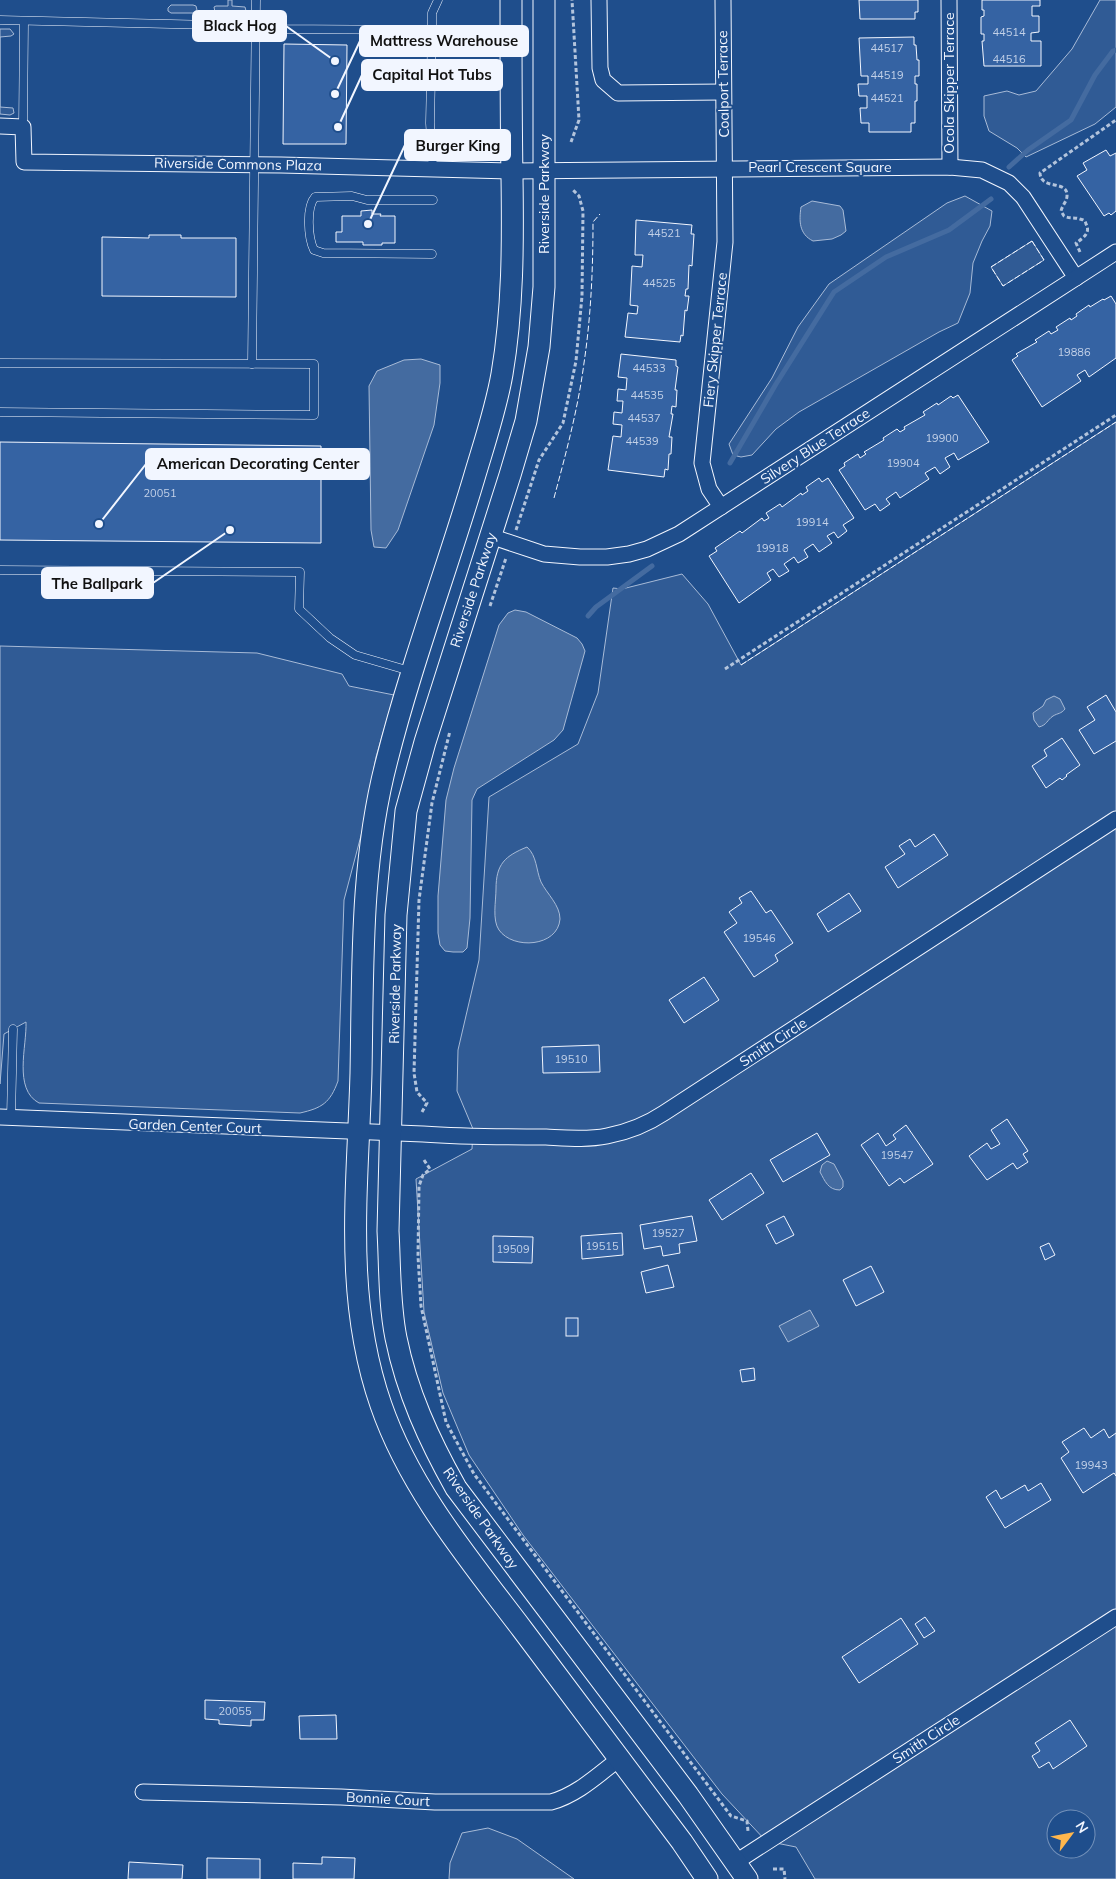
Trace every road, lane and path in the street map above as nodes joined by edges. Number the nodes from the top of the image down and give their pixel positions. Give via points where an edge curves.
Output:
1 (256, 0) edge
2 (438, 0) edge
3 (511, 0) edge
4 (544, 0) edge
5 (572, 0) edge
6 (599, 0) edge
7 (722, 0) edge
8 (949, 0) edge
9 (0, 20) edge
10 (24, 22) junction
11 (256, 26) junction
12 (432, 30) junction
13 (723, 92) junction
14 (1116, 120) edge
15 (0, 126) edge
16 (23, 127) junction
17 (571, 142) dead end
18 (255, 165) junction
19 (950, 167) junction
20 (725, 168) junction
21 (433, 170) junction
22 (512, 171) junction
23 (545, 171) junction
24 (572, 189) dead end
25 (433, 200) dead end
26 (1080, 252) dead end
27 (1116, 252) edge
28 (432, 254) dead end
29 (1076, 278) junction
30 (0, 363) edge
31 (252, 364) junction
32 (0, 412) edge
33 (1116, 415) edge
34 (721, 507) junction
35 (490, 536) junction
36 (511, 543) junction
37 (0, 570) edge
38 (489, 610) dead end
39 (725, 669) dead end
40 (412, 672) junction
41 (451, 729) dead end
42 (1116, 820) edge
43 (13, 1029) dead end
44 (422, 1112) dead end
45 (6, 1117) edge
46 (358, 1132) junction
47 (391, 1132) junction
48 (424, 1160) dead end
49 (1116, 1617) edge
50 (619, 1758) junction
51 (143, 1792) dead end
52 (748, 1831) dead end
53 (772, 1869) dead end
54 (742, 1870) edge
55 (707, 1879) edge
56 (785, 1879) edge

1 - 11 lane
2 - 12 lane via 432,13
3 - 22 main road
4 - 23 main road, Riverside Parkway
5 - 17 path via 579,120
6 - 13 street via 600,68 603,80 618,93
7 - 13 street, Coalport Terrace
8 - 19 street, Ocola Skipper Terrace
9 - 10 lane
10 - 11 lane
10 - 16 lane
11 - 12 lane via 274,29
11 - 18 lane
12 - 21 lane via 430,123
13 - 20 street, Coalport Terrace
14 - 26 path via 1040,173 1044,182 1059,185 1066,191 1068,196 1061,211 1064,216 1080,218 1088,226 1084,237 1076,243
15 - 16 street
16 - 18 street, Riverside Commons Plaza via 24,162
18 - 21 street, Riverside Commons Plaza
18 - 31 lane
19 - 20 street, Pearl Crescent Square
19 - 29 street, Pearl Crescent Square via 982,170 1009,183 1023,197
20 - 23 street, Pearl Crescent Square
20 - 34 street, Fiery Skipper Terrace via 725,242 702,463 709,489
21 - 22 street, Riverside Commons Plaza
22 - 23 street, Pearl Crescent Square
22 - 40 main road via 510,316 502,377 456,537
23 - 35 main road, Riverside Parkway via 544,287 539,347 526,421
24 - 36 path via 579,196 584,210 582,296 576,361 563,423 540,460
25 - 28 lane via 315,197 309,209 310,242 314,250 323,253
27 - 29 street, Silvery Blue Terrace
29 - 34 street, Silvery Blue Terrace
30 - 31 lane
31 - 32 lane via 314,364 314,415
33 - 39 path
34 - 36 street, Silvery Blue Terrace via 679,534 629,554 607,557 544,554
35 - 36 street, Silvery Blue Terrace
35 - 47 main road, Riverside Parkway via 406,811 396,915
36 - 38 path
37 - 40 lane via 300,572 299,609 330,638 355,655
40 - 46 main road via 385,766 370,851 364,928
41 - 44 path via 432,803 419,900 414,1073 417,1092 427,1103
42 - 47 street, Smith Circle via 647,1124 605,1137 577,1138 459,1137
43 - 45 lane
45 - 46 street, Garden Center Court
46 - 47 street, Garden Center Court
46 - 50 main road via 354,1236 357,1288 381,1404 416,1482 440,1520
47 - 54 main road, Riverside Parkway via 389,1241 396,1337 407,1381 424,1426 456,1488
48 - 52 path via 430,1169 423,1175 419,1186 421,1306 448,1428 474,1474 731,1816 747,1821
49 - 54 street, Smith Circle
50 - 51 street, Bonnie Court via 575,1792 551,1802 435,1802
50 - 55 main road
53 - 56 path via 784,1869

